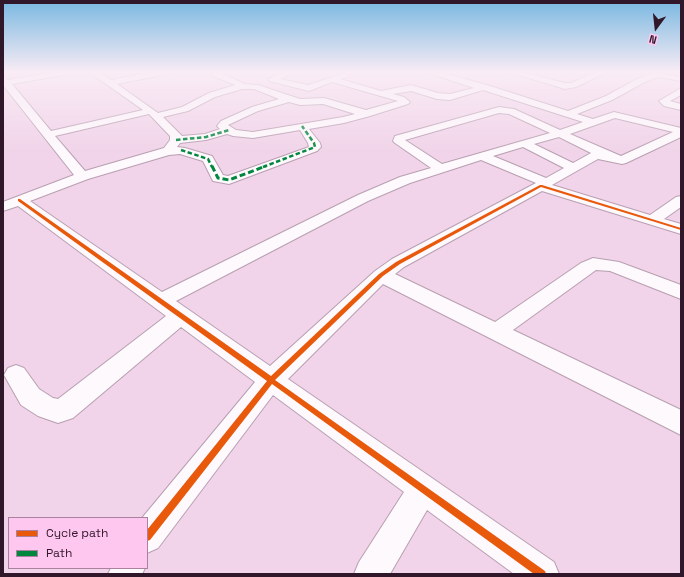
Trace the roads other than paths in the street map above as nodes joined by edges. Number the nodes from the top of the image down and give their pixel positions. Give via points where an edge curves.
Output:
1 (19, 99) edge
2 (133, 99) edge
3 (205, 99) edge
4 (288, 99) joint
5 (401, 99) edge
6 (523, 99) edge
7 (607, 99) edge
8 (668, 99) edge
9 (527, 100) joint
10 (680, 107) edge
11 (154, 114) junction
12 (367, 114) junction
13 (568, 114) junction
14 (592, 122) junction
15 (302, 126) junction
16 (659, 126) junction
17 (228, 130) junction
18 (681, 132) edge
19 (559, 134) junction
20 (48, 135) junction
21 (176, 140) junction
22 (524, 143) junction
23 (168, 151) junction
24 (482, 156) junction
25 (608, 156) junction
26 (574, 168) junction
27 (441, 169) junction
28 (83, 176) junction
29 (544, 185) junction
30 (19, 200) junction
31 (681, 200) edge
32 (3, 207) edge
33 (652, 220) junction
34 (681, 229) edge
35 (381, 275) junction
36 (681, 292) edge
37 (171, 309) junction
38 (496, 332) junction
39 (16, 375) dead end
40 (271, 380) junction
41 (681, 423) edge
42 (423, 489) junction
43 (148, 536) edge
44 (371, 574) edge
45 (542, 574) edge

1 - 20 street
2 - 11 street
3 - 11 street via 190,107
4 - 12 street via 303,102 324,101
4 - 17 street via 254,110 222,125
5 - 12 street via 405,102
6 - 9 street
7 - 13 street
8 - 10 street via 664,101 667,104
9 - 13 street
10 - 16 street
11 - 20 street via 128,115
11 - 21 street via 176,135
12 - 15 street
13 - 14 street
14 - 16 street via 614,115
14 - 19 street
15 - 17 street via 253,135 239,135
15 - 23 street via 314,143 313,149 229,180 218,178 213,166 204,157 181,150
16 - 18 street
17 - 21 street via 206,137
18 - 25 street via 622,160
19 - 22 street
19 - 25 street
19 - 27 street via 511,111 499,110 399,138 399,141
20 - 28 street
21 - 23 street
22 - 24 street
22 - 26 street
23 - 28 street
24 - 27 street
24 - 29 street
25 - 26 street via 596,155
26 - 29 street
27 - 37 street via 405,180 363,198
28 - 30 street
29 - 33 street
29 - 35 street via 398,263
30 - 32 street
30 - 37 street
31 - 33 street
33 - 34 street
35 - 38 street
35 - 40 street
36 - 38 street via 614,266 593,264
37 - 39 street via 64,410 47,408 30,397
37 - 40 street
38 - 41 street
40 - 42 street
40 - 43 street
42 - 44 street
42 - 45 street

